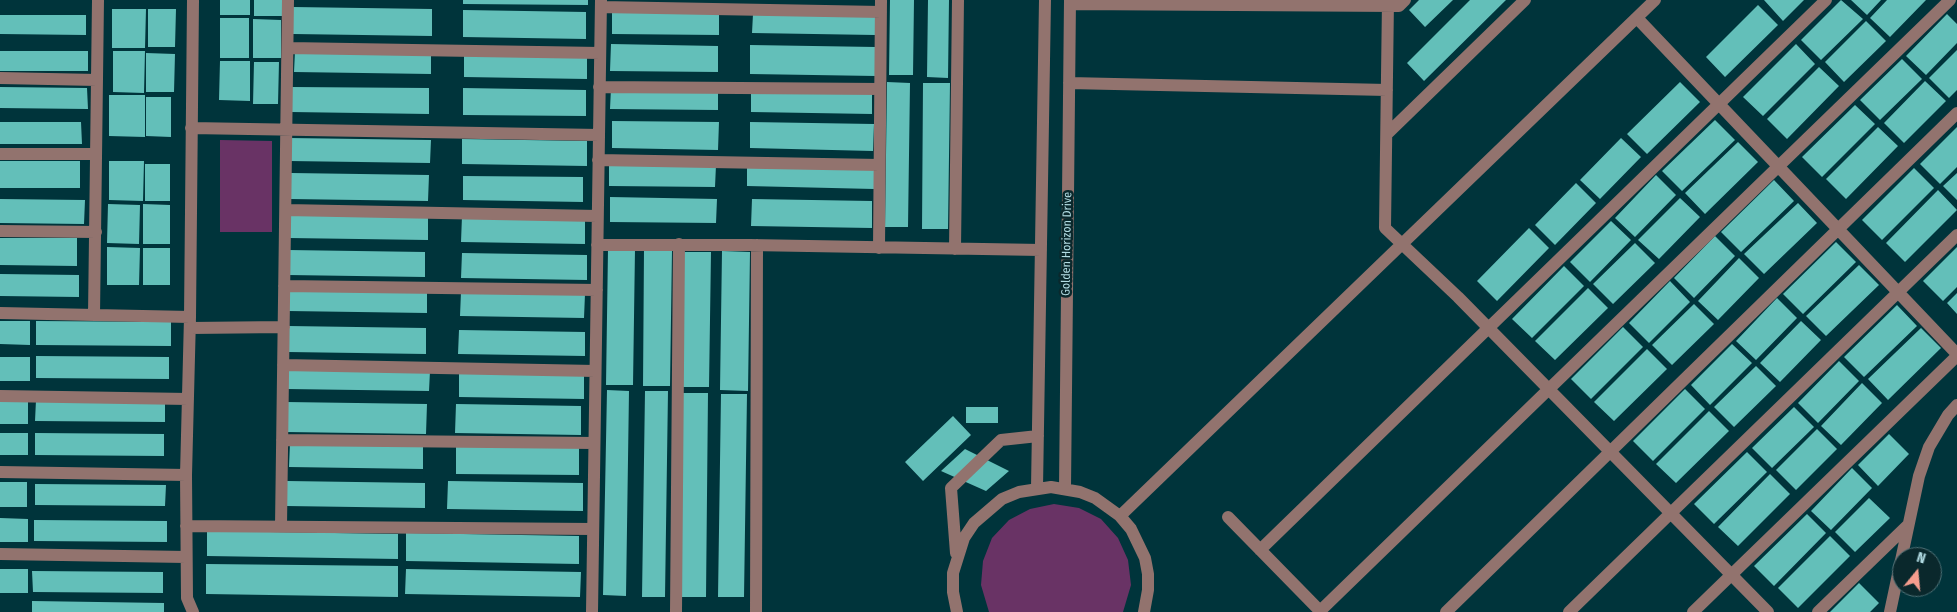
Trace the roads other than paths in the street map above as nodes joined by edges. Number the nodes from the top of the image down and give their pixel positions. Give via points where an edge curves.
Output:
1 (98, 0) edge
2 (193, 0) edge
3 (288, 0) edge
4 (958, 0) edge
5 (1045, 0) edge
6 (1405, 0) edge
7 (1525, 0) edge
8 (1655, 0) edge
9 (1826, 0) edge
10 (1950, 0) edge
11 (1070, 2) edge
12 (1388, 3) edge
13 (601, 4) edge
14 (881, 6) edge
15 (1637, 18) junction
16 (288, 48) junction
17 (600, 53) junction
18 (0, 78) edge
19 (97, 80) junction
20 (1069, 83) junction
21 (600, 86) junction
22 (880, 89) junction
23 (1387, 90) junction
24 (1719, 104) junction
25 (1957, 113) edge
26 (190, 128) junction
27 (287, 130) junction
28 (1387, 134) junction
29 (599, 135) junction
30 (0, 154) edge
31 (96, 154) junction
32 (598, 160) junction
33 (879, 165) junction
34 (1778, 166) junction
35 (286, 210) junction
36 (597, 216) junction
37 (1838, 229) junction
38 (0, 231) edge
39 (96, 232) junction
40 (1957, 236) edge
41 (597, 244) junction
42 (679, 244) junction
43 (757, 245) junction
44 (1403, 245) junction
45 (879, 248) junction
46 (956, 249) junction
47 (1041, 250) junction
48 (284, 286) junction
49 (596, 290) junction
50 (1899, 292) junction
51 (0, 313) edge
52 (94, 315) junction
53 (190, 323) junction
54 (284, 327) junction
55 (1487, 329) junction
56 (1957, 355) edge
57 (283, 365) junction
58 (595, 371) junction
59 (1548, 390) junction
60 (0, 396) edge
61 (188, 399) junction
62 (1957, 405) edge
63 (1038, 436) junction
64 (282, 440) junction
65 (594, 443) junction
66 (1609, 452) junction
67 (0, 472) edge
68 (186, 475) junction
69 (1037, 488) junction
70 (1065, 488) junction
71 (1670, 514) junction
72 (1120, 516) junction
73 (1228, 517) dead end
74 (1908, 525) junction
75 (186, 526) junction
76 (281, 526) junction
77 (593, 530) junction
78 (1260, 550) junction
79 (0, 554) edge
80 (957, 555) junction
81 (186, 557) junction
82 (1731, 575) junction
83 (193, 612) edge
84 (592, 612) edge
85 (676, 612) edge
86 (756, 612) edge
87 (957, 612) edge
88 (1144, 612) edge
89 (1320, 612) edge
90 (1446, 612) edge
91 (1569, 612) edge
92 (1693, 612) edge
93 (1768, 612) edge
94 (1818, 612) edge
95 (1890, 612) edge

1 - 19 street
2 - 26 street
3 - 16 street
4 - 46 street
5 - 47 street, Golden Horizon Drive
6 - 12 street via 1399,6
7 - 28 street
8 - 15 street
9 - 24 street
10 - 34 street
11 - 12 street
11 - 20 street, Golden Horizon Drive
12 - 23 street
13 - 14 street
13 - 17 street
14 - 22 street
15 - 24 street
15 - 44 street
16 - 17 street
16 - 27 street
17 - 21 street
18 - 19 street
19 - 31 street
20 - 23 street
20 - 70 street, Golden Horizon Drive
21 - 22 street
21 - 29 street
22 - 33 street
23 - 28 street
24 - 34 street
24 - 55 street
25 - 37 street
26 - 27 street
26 - 53 street
27 - 29 street
27 - 35 street
28 - 44 street via 1385,228
29 - 32 street
30 - 31 street
31 - 39 street
32 - 33 street
32 - 36 street
33 - 45 street
34 - 37 street
34 - 59 street
35 - 36 street
35 - 48 street
36 - 41 street
37 - 50 street
37 - 66 street
38 - 39 street
39 - 52 street
40 - 50 street
41 - 42 street
41 - 49 street
42 - 43 street
42 - 85 street
43 - 45 street
43 - 86 street
44 - 55 street
44 - 72 street
45 - 46 street
46 - 47 street
47 - 63 street, Golden Horizon Drive
48 - 49 street
48 - 54 street
49 - 58 street
50 - 56 street
50 - 71 street
51 - 52 street
52 - 53 street
53 - 54 street
53 - 61 street
54 - 57 street
55 - 59 street
55 - 78 street
56 - 82 street
57 - 58 street
57 - 64 street
58 - 65 street
59 - 66 street
59 - 89 street
60 - 61 street
61 - 68 street
62 - 74 street via 1929,447 1918,476
63 - 69 street, Golden Horizon Drive
63 - 80 street via 1001,440 951,488
64 - 65 street
64 - 76 street
65 - 77 street
66 - 71 street
66 - 90 street
67 - 68 street
68 - 75 street
69 - 70 street
69 - 80 street via 1011,496 987,510 974,523
70 - 72 street via 1095,498
71 - 82 street
71 - 91 street
72 - 88 street via 1131,529 1145,558 1148,590
73 - 78 street
74 - 94 street
74 - 95 street
75 - 76 street
75 - 81 street
76 - 77 street
77 - 84 street
78 - 89 street
79 - 81 street
80 - 87 street via 953,583
81 - 83 street via 187,598
82 - 92 street
82 - 93 street

